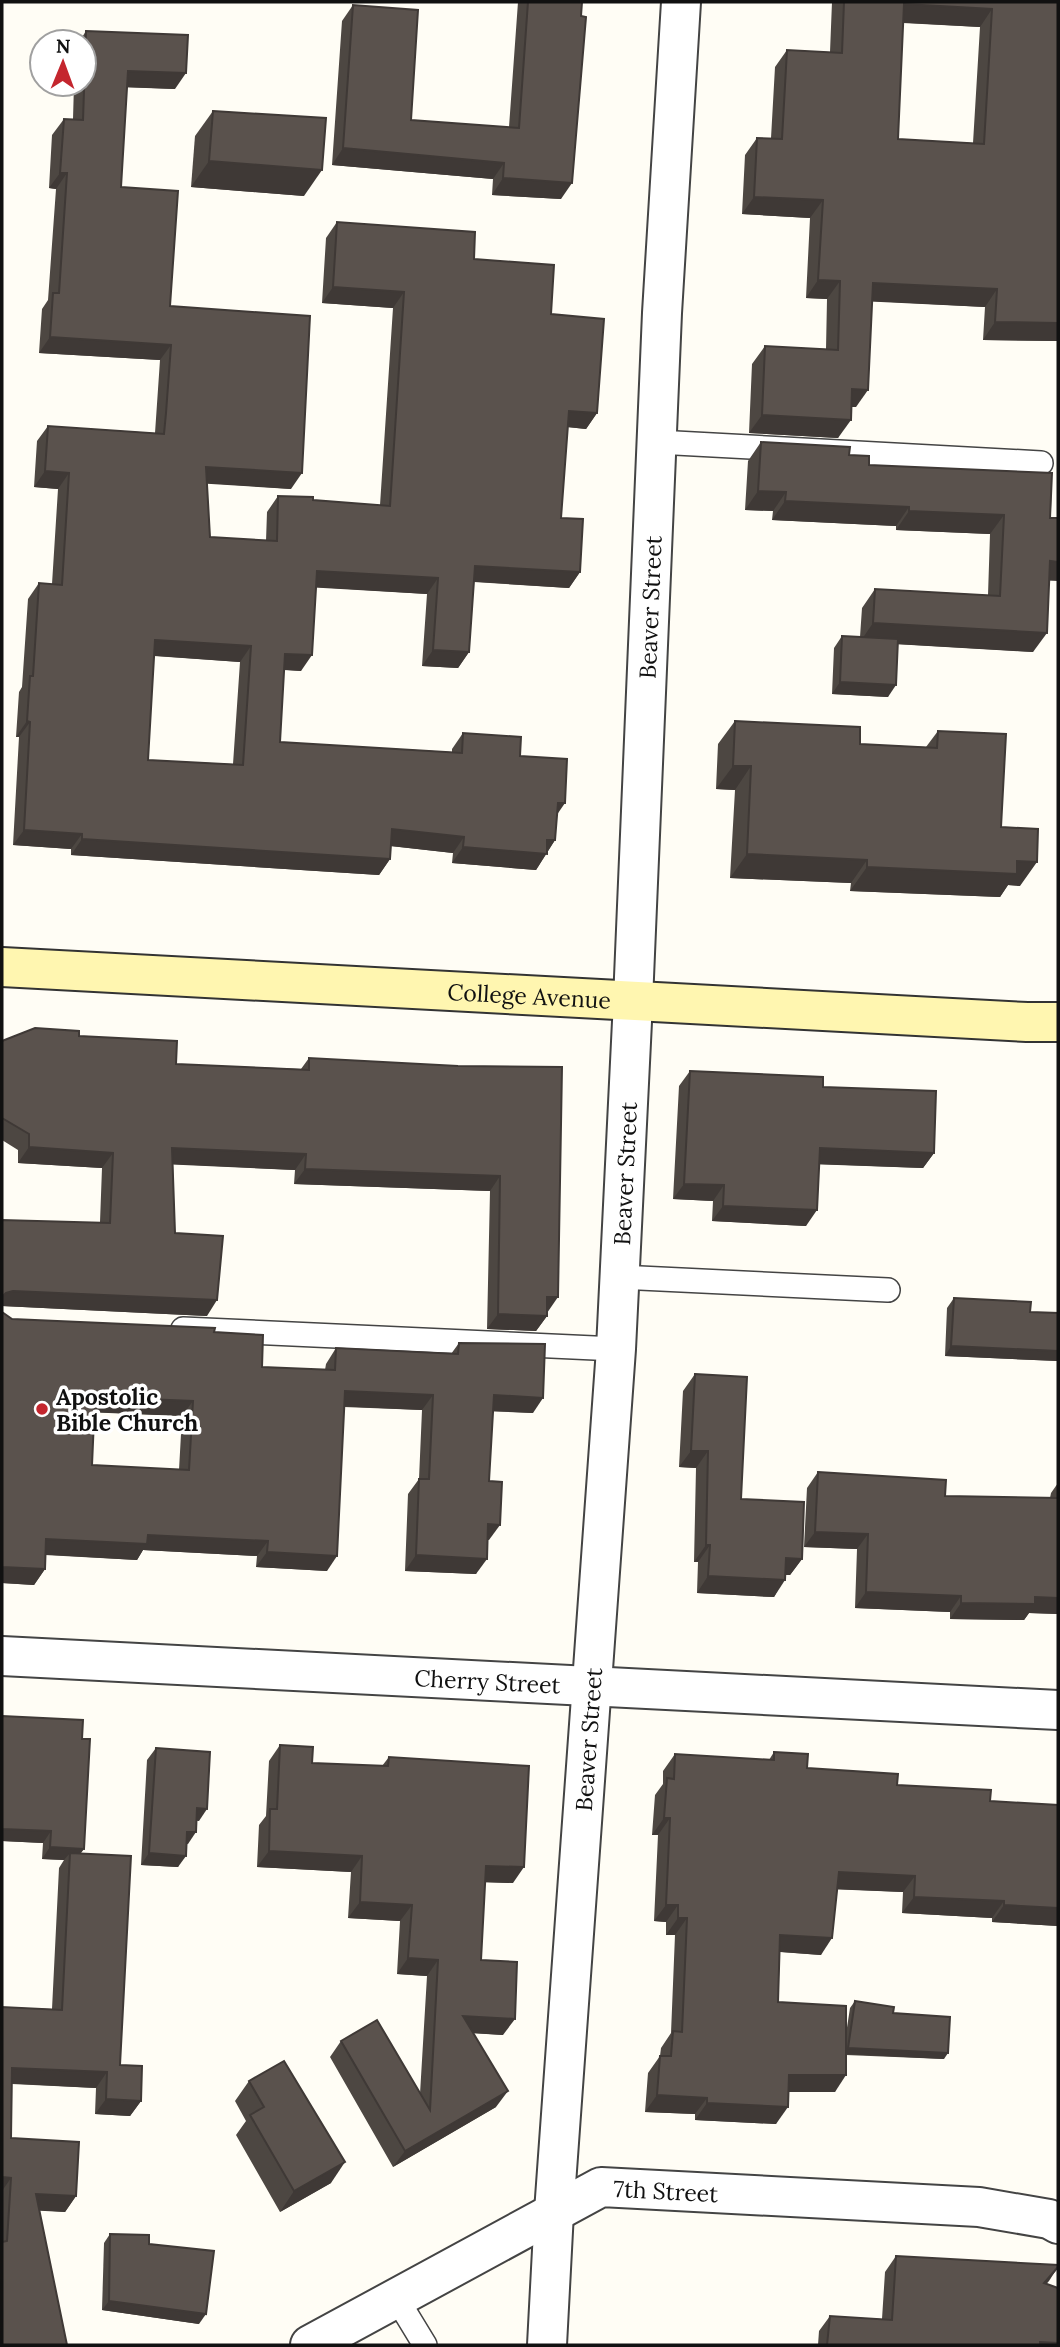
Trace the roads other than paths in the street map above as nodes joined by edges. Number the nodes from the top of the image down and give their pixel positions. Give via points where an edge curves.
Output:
1 (681, 2) edge
2 (657, 442) junction
3 (1041, 463) dead end
4 (2, 967) edge
5 (633, 1001) junction
6 (1058, 1022) edge
7 (619, 1277) junction
8 (888, 1290) dead end
9 (167, 1328) edge
10 (616, 1349) junction
11 (2, 1656) edge
12 (591, 1687) junction
13 (1058, 1710) edge
14 (554, 2212) junction
15 (1058, 2224) edge
16 (397, 2299) junction
17 (310, 2345) edge
18 (425, 2345) edge
19 (547, 2345) edge

1 - 2 street, Beaver Street
2 - 3 lane
2 - 5 street, Beaver Street
4 - 5 main road, College Avenue
5 - 6 main road, College Avenue
5 - 7 street, Beaver Street
7 - 8 lane
7 - 10 street, Beaver Street
9 - 10 lane
10 - 12 street, Beaver Street
11 - 12 street, Cherry Street
12 - 13 street, Cherry Street
12 - 14 street, Beaver Street
14 - 15 street, 7th Street via 601,2187 979,2207
14 - 16 street, 7th Street
14 - 19 street, Beaver Street
16 - 17 street, 7th Street
16 - 18 lane

